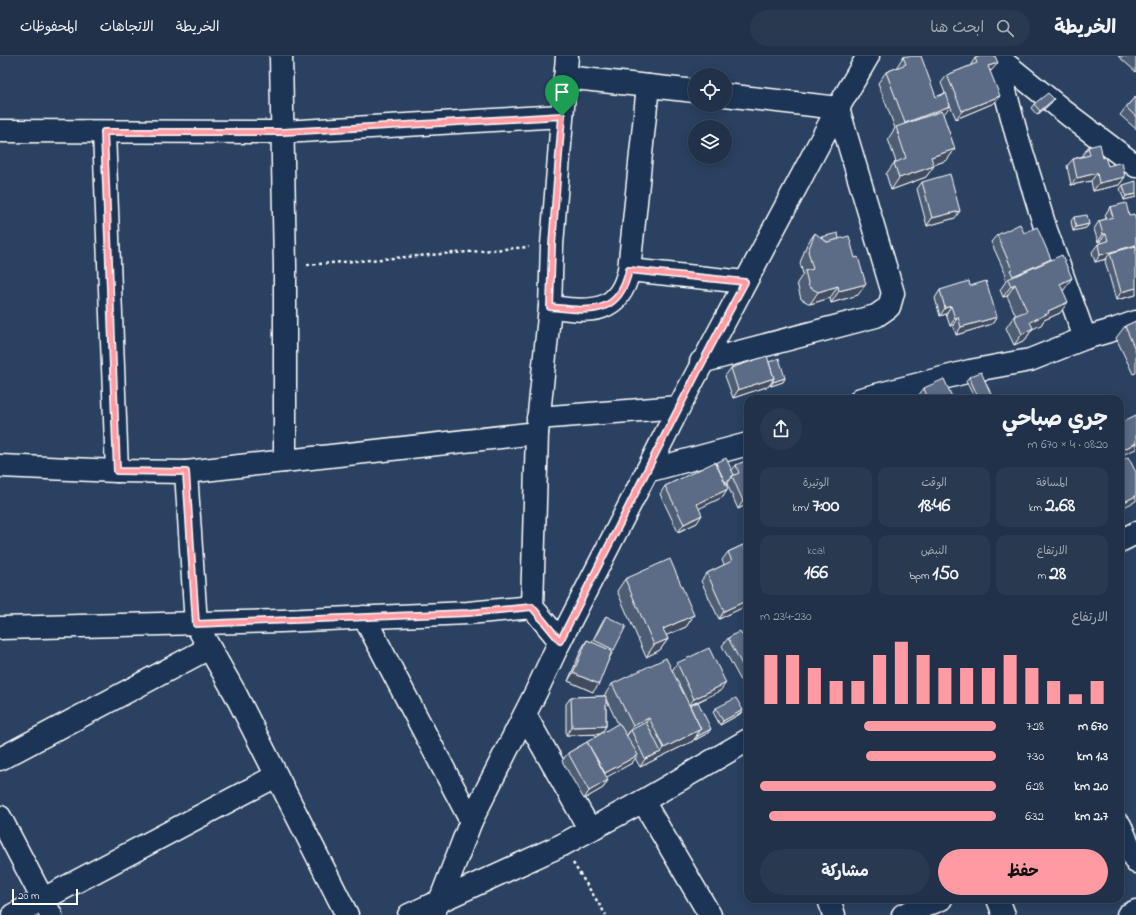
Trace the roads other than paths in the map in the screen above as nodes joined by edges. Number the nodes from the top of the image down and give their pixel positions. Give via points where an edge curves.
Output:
1 (281, 56) edge
2 (868, 56) edge
3 (996, 56) edge
4 (566, 66) edge
5 (648, 86) junction
6 (688, 90) edge
7 (732, 96) edge
8 (838, 108) junction
9 (562, 116) junction
10 (0, 131) edge
11 (104, 132) junction
12 (283, 132) junction
13 (1136, 166) edge
14 (629, 270) junction
15 (745, 282) junction
16 (550, 307) junction
17 (1136, 322) edge
18 (1085, 338) junction
19 (701, 362) junction
20 (877, 395) edge
21 (679, 407) junction
22 (537, 425) junction
23 (744, 445) edge
24 (285, 461) junction
25 (0, 466) edge
26 (117, 471) junction
27 (647, 471) junction
28 (186, 472) junction
29 (1136, 533) edge
30 (1124, 539) edge
31 (532, 607) junction
32 (364, 617) junction
33 (196, 624) junction
34 (0, 628) edge
35 (560, 641) junction
36 (209, 648) junction
37 (525, 715) junction
38 (744, 742) edge
39 (0, 759) edge
40 (276, 776) junction
41 (643, 801) junction
42 (0, 817) edge
43 (472, 821) junction
44 (590, 830) junction
45 (1124, 834) edge
46 (1136, 862) edge
47 (830, 903) edge
48 (932, 903) edge
49 (1000, 903) edge
50 (47, 907) edge
51 (435, 908) edge
52 (1136, 911) edge
53 (13, 915) edge
54 (347, 915) edge
55 (409, 915) edge
56 (710, 915) edge
57 (834, 915) edge
58 (903, 915) edge
59 (1004, 915) edge
60 (1128, 915) edge

1 - 12 street
2 - 8 street
3 - 13 street
3 - 18 street via 1046,230
4 - 5 street
4 - 9 street
5 - 6 street
5 - 14 street
7 - 8 street
8 - 15 street
8 - 19 street via 893,293 889,307 876,316
9 - 12 street
9 - 16 street
10 - 11 street
11 - 12 street
11 - 26 street
12 - 24 street
14 - 15 street
14 - 16 street via 621,292 605,306 593,310
15 - 19 street
16 - 22 street
17 - 18 street
18 - 20 street via 1030,360 970,371
19 - 21 street
21 - 22 street
21 - 27 street
22 - 24 street
22 - 31 street
23 - 27 street
24 - 28 street
25 - 26 street
26 - 28 street
27 - 35 street
28 - 33 street
29 - 30 street
31 - 32 street via 468,613
31 - 35 street
32 - 33 street
32 - 43 street
33 - 34 street
33 - 36 street
35 - 37 street
36 - 39 street
36 - 40 street via 235,693
37 - 43 street
37 - 44 street
38 - 41 street
40 - 50 street
40 - 54 street
41 - 44 street
41 - 56 street
42 - 50 street
43 - 51 street
44 - 51 street
45 - 46 street
47 - 57 street
48 - 58 street
49 - 59 street
50 - 53 street
51 - 55 street
52 - 60 street

